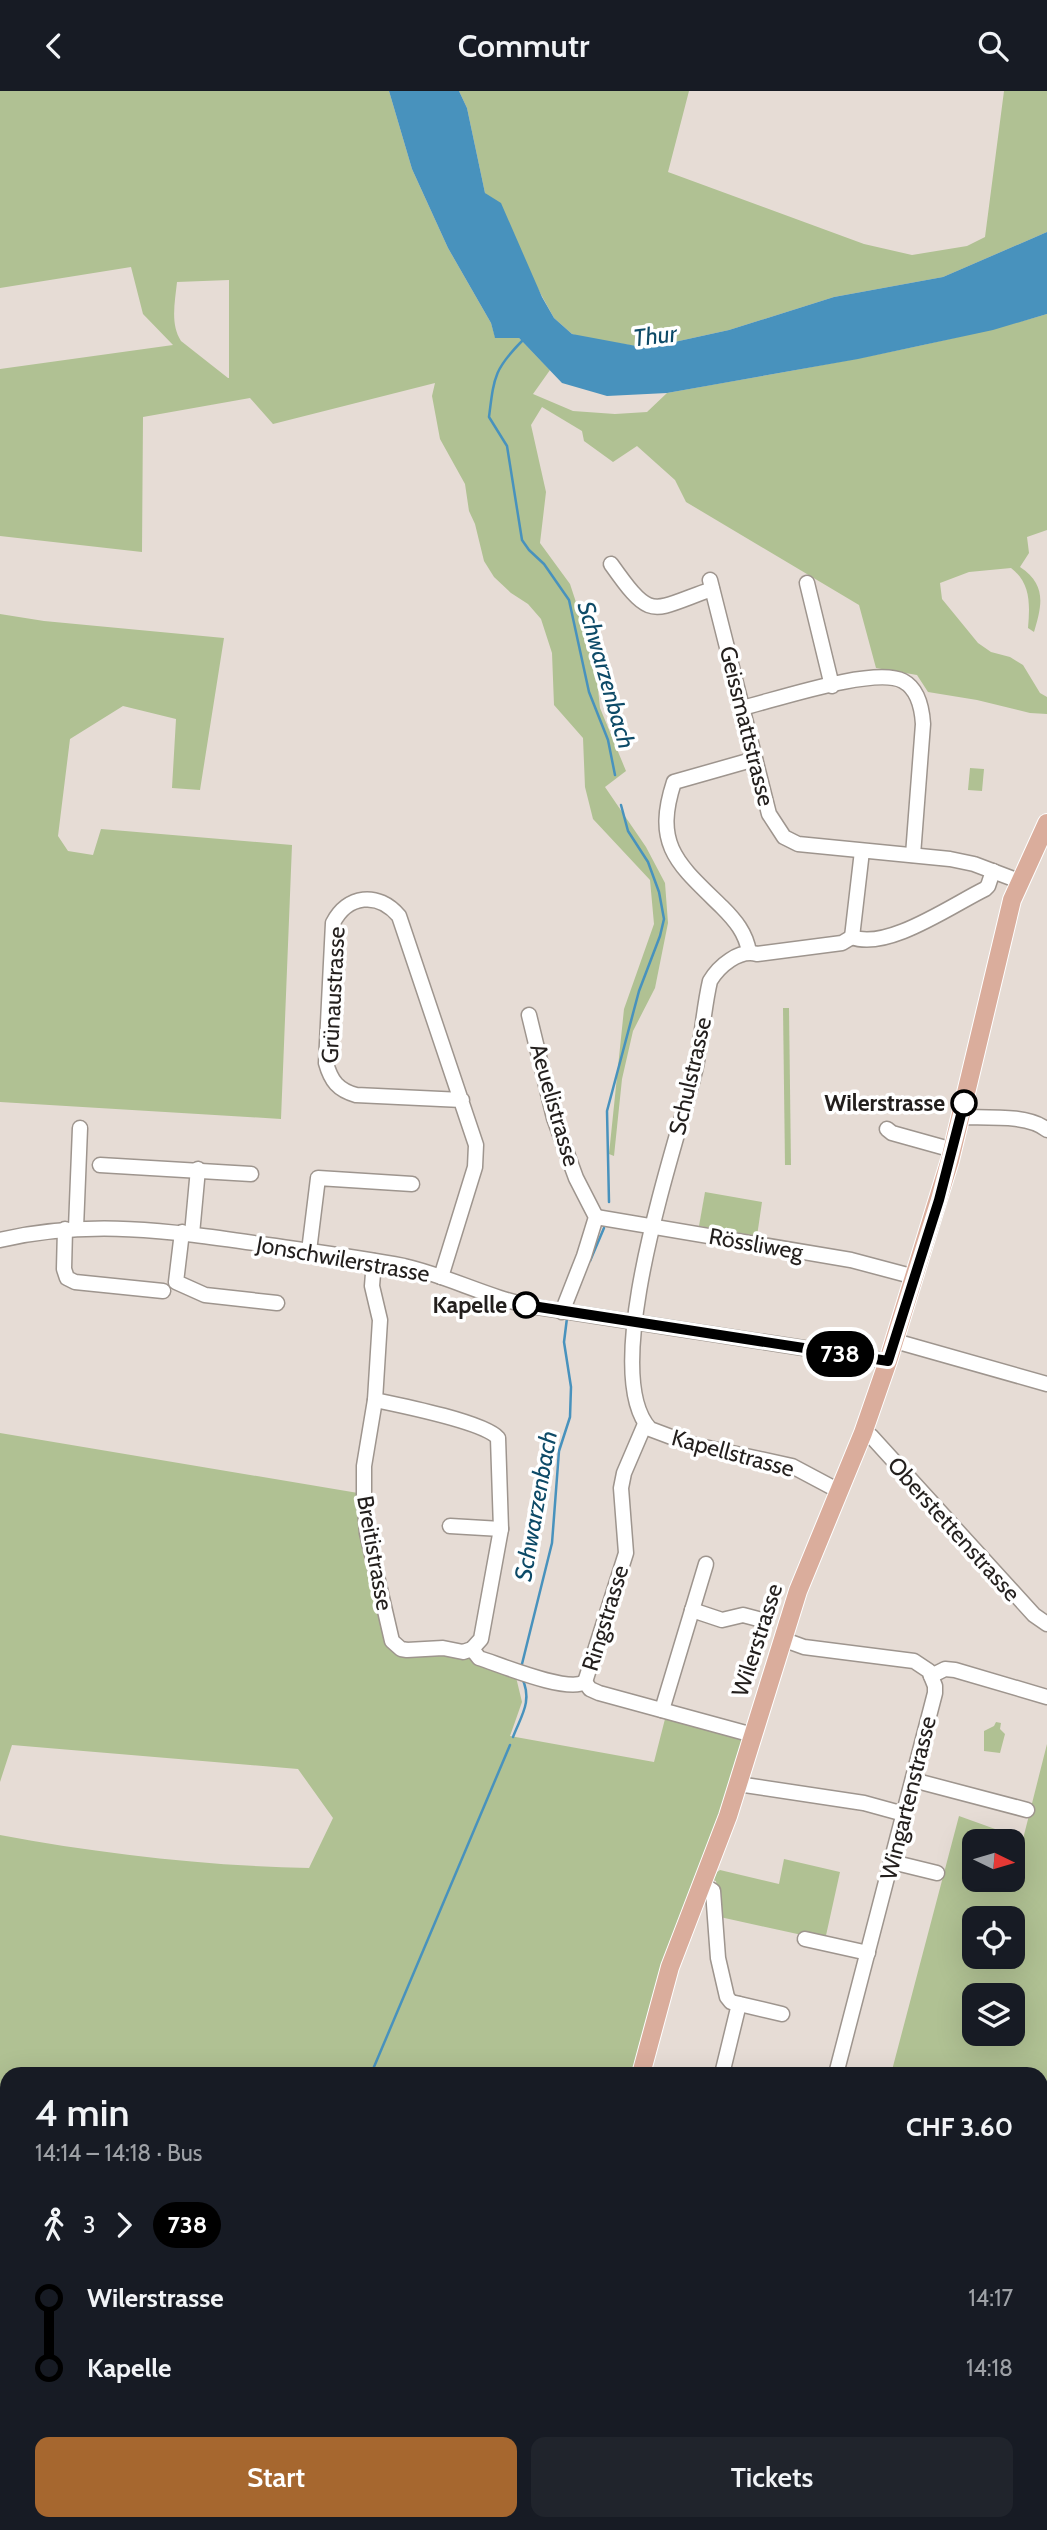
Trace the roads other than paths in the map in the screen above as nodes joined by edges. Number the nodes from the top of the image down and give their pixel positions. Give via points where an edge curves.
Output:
1 (611, 564) dead end
2 (807, 583) dead end
3 (832, 686) junction
4 (742, 708) junction
5 (755, 759) junction
6 (1047, 823) edge
7 (862, 851) junction
8 (913, 855) junction
9 (993, 871) junction
10 (1019, 881) junction
11 (852, 937) junction
12 (749, 952) junction
13 (529, 1015) dead end
14 (462, 1100) junction
15 (961, 1117) junction
16 (80, 1128) dead end
17 (887, 1129) dead end
18 (1047, 1130) edge
19 (953, 1150) junction
20 (100, 1165) dead end
21 (198, 1169) junction
22 (251, 1174) dead end
23 (412, 1184) dead end
24 (596, 1217) junction
25 (652, 1225) junction
26 (70, 1229) junction
27 (187, 1233) junction
28 (0, 1240) edge
29 (310, 1251) junction
30 (374, 1261) junction
31 (441, 1277) junction
32 (915, 1277) junction
33 (163, 1291) dead end
34 (277, 1303) dead end
35 (562, 1312) junction
36 (635, 1323) junction
37 (895, 1342) junction
38 (888, 1361) junction
39 (1047, 1384) edge
40 (375, 1400) junction
41 (645, 1424) junction
42 (863, 1433) junction
43 (839, 1491) junction
44 (450, 1526) dead end
45 (501, 1529) junction
46 (706, 1564) dead end
47 (692, 1610) junction
48 (762, 1621) dead end
49 (1047, 1624) edge
50 (782, 1639) junction
51 (472, 1649) junction
52 (931, 1676) junction
53 (585, 1682) junction
54 (1047, 1697) edge
55 (662, 1710) junction
56 (753, 1735) junction
57 (913, 1780) junction
58 (738, 1784) junction
59 (1027, 1810) dead end
60 (904, 1814) junction
61 (892, 1862) junction
62 (937, 1874) dead end
63 (702, 1884) junction
64 (805, 1939) dead end
65 (868, 1953) junction
66 (733, 2001) junction
67 (782, 2014) dead end
68 (643, 2067) edge
69 (723, 2067) edge
70 (838, 2067) edge

1 - 4 street, Geissmattstrasse via 633,596 651,608 711,584
2 - 3 street
3 - 4 street
3 - 8 street via 866,677 889,677 903,681 918,699 923,724
4 - 5 street, Geissmattstrasse
5 - 7 street, Geissmattstrasse via 769,814 784,837 798,844
5 - 12 street via 674,782 665,827 677,860 731,916
6 - 10 main road, Wilerstrasse
7 - 8 street, Geissmattstrasse
7 - 11 street
8 - 9 street, Geissmattstrasse
9 - 10 street, Geissmattstrasse
9 - 11 street, Schulstrasse via 985,889 913,927 891,937
10 - 15 main road, Wilerstrasse
11 - 12 street, Schulstrasse via 842,943
12 - 25 street, Schulstrasse via 727,962 710,981 695,1070
13 - 24 street, Aeuelistrasse via 554,1118
14 - 14 street, Grünaustrasse via 399,916 379,901 348,904 333,923 329,1076 337,1087 356,1095
14 - 31 street, Grünaustrasse via 477,1155
15 - 18 street via 1024,1120
15 - 19 main road, Wilerstrasse
16 - 26 street
17 - 19 street
19 - 32 main road, Wilerstrasse
20 - 21 street
21 - 22 street
21 - 27 street
23 - 29 street via 318,1178
24 - 25 street, Rössliweg
24 - 35 street
25 - 32 street, Rössliweg via 851,1260
25 - 36 street, Schulstrasse
26 - 27 street, Jonschwilerstrasse
26 - 28 street, Jonschwilerstrasse
26 - 33 street via 66,1278
27 - 29 street, Jonschwilerstrasse
27 - 34 street via 176,1282 205,1296
29 - 30 street, Jonschwilerstrasse
30 - 31 street, Jonschwilerstrasse
30 - 40 street, Breitistrasse via 372,1286 380,1320
31 - 35 street, Jonschwilerstrasse via 489,1296
32 - 37 main road, Wilerstrasse
35 - 36 street, Jonschwilerstrasse
36 - 38 street, Jonschwilerstrasse
36 - 41 street, Kapellstrasse via 633,1386
37 - 38 main road, Wilerstrasse
37 - 39 street
38 - 42 main road, Wilerstrasse
40 - 45 street via 495,1435 500,1452
40 - 51 street, Breitistrasse via 364,1495 367,1533 390,1635 396,1645 407,1650
41 - 43 street, Kapellstrasse via 672,1439 792,1466
41 - 53 street, Ringstrasse via 621,1487 626,1553
42 - 43 main road, Wilerstrasse
42 - 49 street, Oberstettenstrasse via 871,1436
43 - 50 main road, Wilerstrasse
44 - 45 street
45 - 51 street via 481,1639
46 - 47 street
47 - 48 street via 724,1620 743,1615
47 - 55 street
50 - 52 street via 804,1647 909,1660 925,1667
50 - 56 main road, Wilerstrasse
51 - 53 street, Breitistrasse via 480,1658 521,1671 570,1685
52 - 54 street via 954,1670
52 - 57 street, Wingartenstrasse via 935,1693
53 - 55 street, Ringstrasse via 599,1693
55 - 56 street, Ringstrasse
56 - 58 main road, Wilerstrasse
57 - 59 street
57 - 60 street, Wingartenstrasse
58 - 60 street via 863,1803
58 - 63 main road, Wilerstrasse
60 - 61 street, Wingartenstrasse
61 - 62 street
61 - 65 street, Wingartenstrasse
63 - 66 street via 713,1891 716,1945
63 - 68 main road, Wilerstrasse via 667,1978
64 - 65 street
65 - 70 street, Wingartenstrasse
66 - 67 street
66 - 69 street

